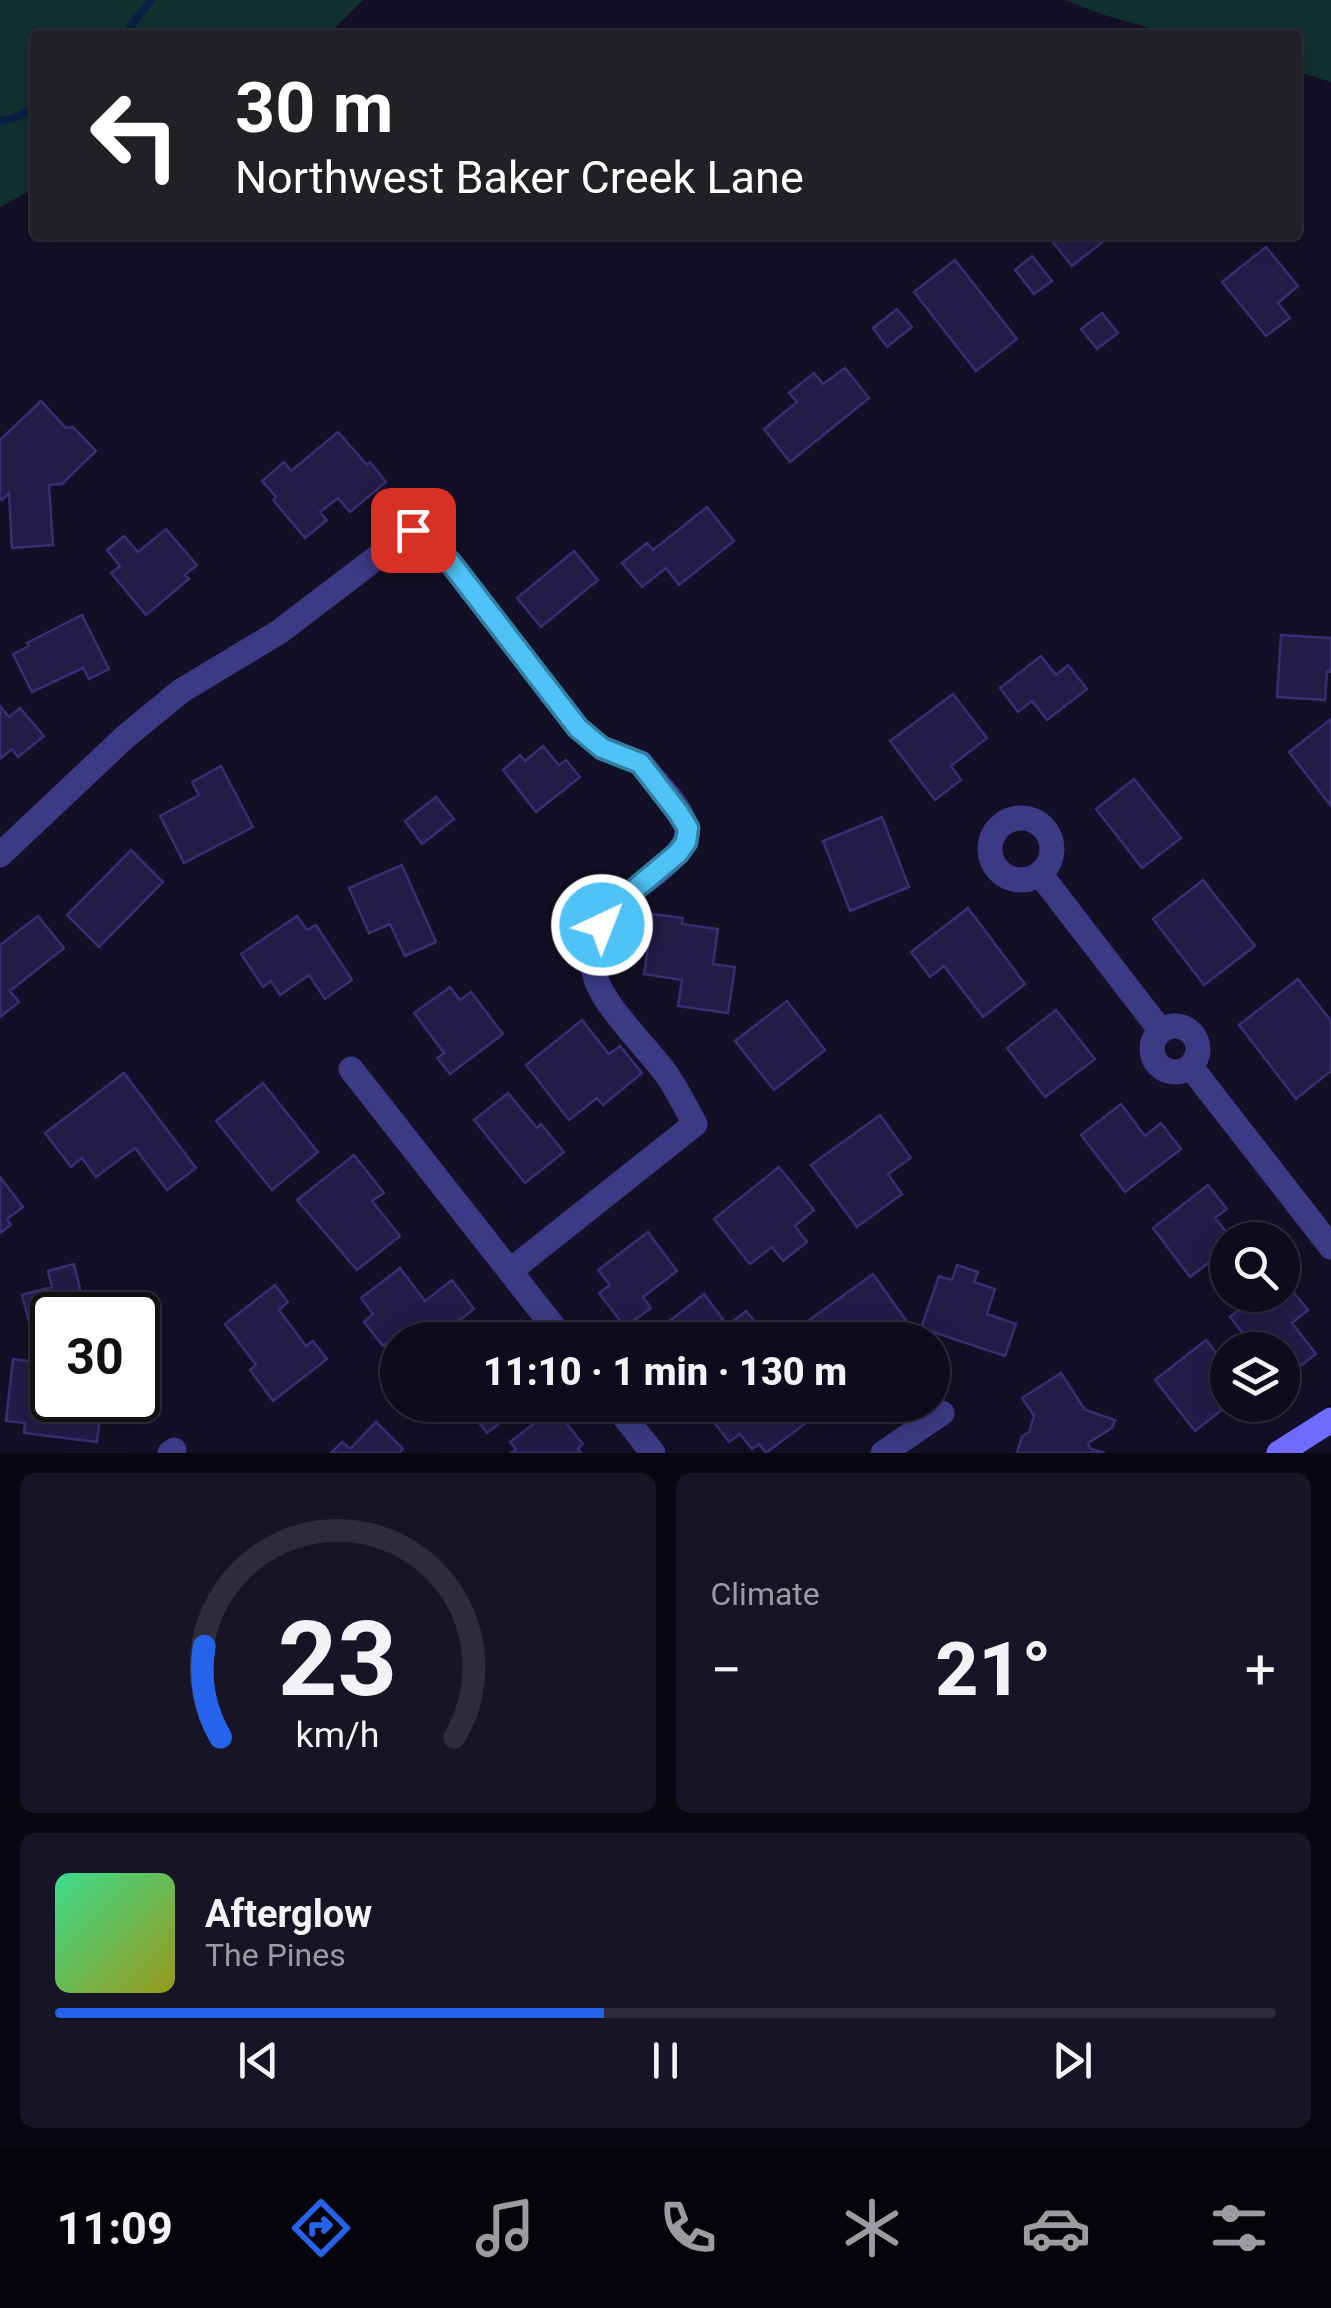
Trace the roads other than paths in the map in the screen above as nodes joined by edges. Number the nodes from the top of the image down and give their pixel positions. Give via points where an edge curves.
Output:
1 (413, 530) joint
2 (640, 763) joint
3 (0, 855) edge
4 (1040, 874) dead end
5 (350, 1069) dead end
6 (1331, 1247) edge
7 (510, 1271) junction
8 (550, 1322) edge
9 (1331, 1420) edge
10 (628, 1422) edge
11 (929, 1422) edge
12 (653, 1453) edge
13 (883, 1453) edge
14 (1279, 1453) edge

1 - 2 lane via 450,562 578,728 602,748
1 - 3 street via 279,632 181,691
2 - 7 street via 688,828 686,842 616,905 602,925 594,970 600,991 666,1073 695,1124
4 - 6 street via 1162,1031 1174,1026 1192,1034 1198,1052 1190,1066
5 - 7 street
7 - 8 street
9 - 14 main road
10 - 12 street
11 - 13 street

